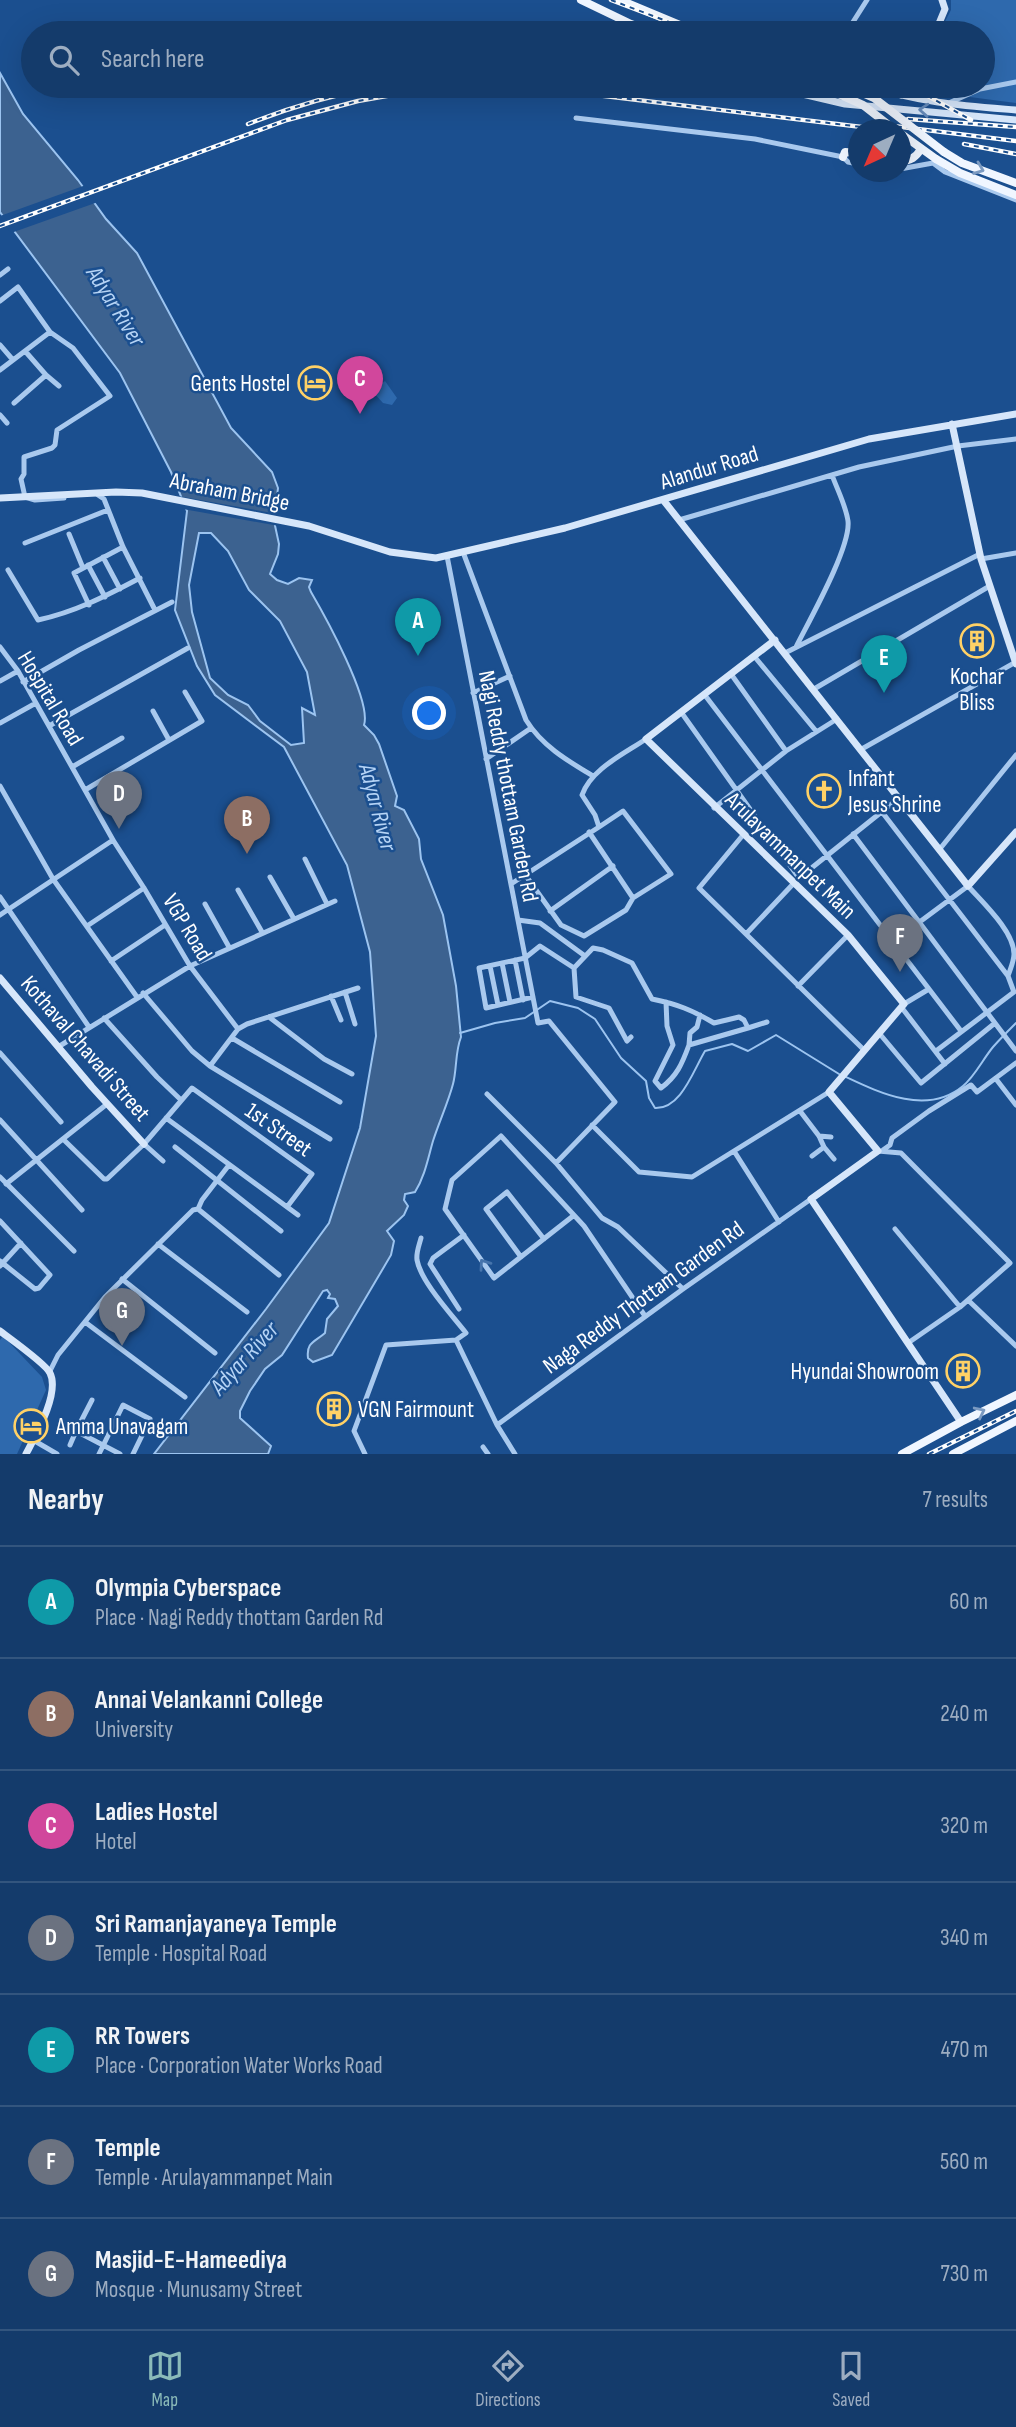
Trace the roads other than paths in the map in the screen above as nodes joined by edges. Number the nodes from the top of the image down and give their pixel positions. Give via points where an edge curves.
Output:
1 (581, 0) edge
2 (620, 0) edge
3 (867, 0) edge
4 (942, 0) edge
5 (625, 21) edge
6 (670, 21) edge
7 (854, 21) edge
8 (940, 21) edge
9 (1016, 82) edge
10 (995, 86) edge
11 (815, 98) edge
12 (846, 98) edge
13 (873, 98) edge
14 (917, 98) edge
15 (961, 98) edge
16 (948, 104) junction
17 (1016, 110) edge
18 (576, 118) dead end
19 (880, 119) edge
20 (1016, 120) edge
21 (911, 142) edge
22 (921, 149) junction
23 (848, 150) edge
24 (843, 157) junction
25 (911, 159) edge
26 (848, 162) edge
27 (911, 167) edge
28 (1016, 183) edge
29 (1016, 195) edge
30 (1016, 200) edge
31 (8, 269) dead end
32 (0, 275) edge
33 (0, 301) edge
34 (50, 332) junction
35 (0, 345) edge
36 (25, 351) junction
37 (13, 360) junction
38 (0, 370) edge
39 (46, 375) junction
40 (59, 386) dead end
41 (14, 403) dead end
42 (1016, 414) edge
43 (0, 415) edge
44 (7, 422) dead end
45 (952, 424) junction
46 (1016, 439) edge
47 (958, 446) junction
48 (832, 475) junction
49 (25, 496) junction
50 (0, 498) edge
51 (664, 500) junction
52 (108, 510) junction
53 (679, 520) junction
54 (69, 534) dead end
55 (25, 543) dead end
56 (123, 547) junction
57 (463, 552) junction
58 (1016, 553) edge
59 (414, 556) joint
60 (447, 556) junction
61 (980, 556) junction
62 (103, 557) junction
63 (86, 567) junction
64 (8, 570) dead end
65 (140, 578) junction
66 (988, 587) junction
67 (120, 589) junction
68 (105, 597) junction
69 (172, 602) dead end
70 (89, 605) junction
71 (155, 610) junction
72 (775, 640) junction
73 (0, 647) edge
74 (796, 647) junction
75 (188, 648) dead end
76 (785, 653) junction
77 (754, 656) junction
78 (1016, 663) edge
79 (18, 671) junction
80 (731, 674) junction
81 (510, 676) junction
82 (0, 681) edge
83 (23, 682) junction
84 (814, 689) junction
85 (185, 692) dead end
86 (473, 692) junction
87 (704, 694) junction
88 (36, 702) junction
89 (153, 711) dead end
90 (681, 712) junction
91 (837, 719) junction
92 (0, 723) edge
93 (49, 726) junction
94 (531, 728) junction
95 (816, 731) junction
96 (122, 738) dead end
97 (646, 739) junction
98 (169, 740) junction
99 (860, 750) junction
100 (786, 751) junction
101 (1016, 755) edge
102 (486, 759) junction
103 (72, 767) junction
104 (762, 768) junction
105 (593, 776) junction
106 (0, 786) edge
107 (736, 789) junction
108 (85, 790) junction
109 (899, 798) junction
110 (714, 808) junction
111 (882, 811) junction
112 (599, 827) junction
113 (589, 832) junction
114 (1016, 832) edge
115 (853, 834) junction
116 (743, 835) junction
117 (113, 840) junction
118 (939, 850) junction
119 (828, 855) junction
120 (305, 859) dead end
121 (613, 866) junction
122 (526, 876) junction
123 (270, 877) dead end
124 (53, 879) junction
125 (797, 880) junction
126 (510, 884) junction
127 (968, 886) junction
128 (145, 888) junction
129 (237, 890) dead end
130 (0, 897) edge
131 (634, 898) junction
132 (950, 899) junction
133 (335, 901) dead end
134 (205, 904) dead end
135 (327, 904) junction
136 (8, 910) junction
137 (551, 911) junction
138 (0, 915) edge
139 (294, 919) junction
140 (517, 920) junction
141 (919, 922) junction
142 (165, 925) junction
143 (87, 926) junction
144 (262, 932) junction
145 (746, 934) junction
146 (848, 935) junction
147 (894, 941) junction
148 (229, 947) junction
149 (585, 956) junction
150 (525, 958) junction
151 (515, 960) junction
152 (111, 961) junction
153 (502, 963) junction
154 (190, 966) junction
155 (490, 966) junction
156 (574, 968) junction
157 (1008, 976) junction
158 (0, 978) edge
159 (799, 986) junction
160 (358, 988) dead end
161 (929, 989) junction
162 (345, 992) junction
163 (144, 993) junction
164 (331, 996) junction
165 (137, 997) junction
166 (533, 997) junction
167 (523, 1000) junction
168 (510, 1002) junction
169 (666, 1002) junction
170 (498, 1005) junction
171 (903, 1006) junction
172 (987, 1012) junction
173 (700, 1015) junction
174 (268, 1017) junction
175 (104, 1018) junction
176 (341, 1020) dead end
177 (767, 1023) dead end
178 (995, 1023) junction
179 (355, 1024) dead end
180 (89, 1027) junction
181 (748, 1028) junction
182 (238, 1029) junction
183 (961, 1031) junction
184 (879, 1033) junction
185 (631, 1037) dead end
186 (232, 1038) junction
187 (673, 1045) junction
188 (689, 1045) junction
189 (58, 1047) junction
190 (864, 1050) junction
191 (936, 1051) junction
192 (1016, 1051) edge
193 (686, 1052) junction
194 (0, 1054) edge
195 (1016, 1063) edge
196 (946, 1064) junction
197 (210, 1066) junction
198 (352, 1074) dead end
199 (996, 1079) junction
200 (830, 1092) junction
201 (487, 1094) dead end
202 (181, 1100) junction
203 (340, 1102) dead end
204 (107, 1104) junction
205 (1016, 1105) edge
206 (800, 1111) junction
207 (166, 1118) junction
208 (0, 1122) edge
209 (61, 1122) dead end
210 (592, 1125) junction
211 (820, 1136) junction
212 (831, 1137) dead end
213 (330, 1139) dead end
214 (64, 1140) junction
215 (144, 1144) junction
216 (175, 1147) dead end
217 (824, 1147) junction
218 (734, 1151) junction
219 (880, 1151) junction
220 (812, 1156) dead end
221 (834, 1159) dead end
222 (37, 1160) junction
223 (163, 1161) dead end
224 (556, 1163) junction
225 (229, 1165) junction
226 (317, 1167) dead end
227 (312, 1174) junction
228 (0, 1177) edge
229 (217, 1181) junction
230 (6, 1184) junction
231 (811, 1199) junction
232 (287, 1207) junction
233 (196, 1209) junction
234 (82, 1210) dead end
235 (298, 1215) dead end
236 (573, 1216) junction
237 (0, 1221) edge
238 (779, 1222) junction
239 (895, 1228) dead end
240 (281, 1231) dead end
241 (464, 1235) junction
242 (421, 1238) dead end
243 (544, 1239) junction
244 (21, 1243) junction
245 (158, 1244) junction
246 (74, 1251) dead end
247 (521, 1257) junction
248 (1, 1263) edge
249 (279, 1275) dead end
250 (122, 1279) junction
251 (683, 1289) junction
252 (969, 1301) junction
253 (960, 1307) junction
254 (459, 1309) dead end
255 (247, 1312) dead end
256 (645, 1317) junction
257 (85, 1322) junction
258 (0, 1331) edge
259 (456, 1340) junction
260 (908, 1343) junction
261 (1016, 1346) edge
262 (215, 1353) dead end
263 (50, 1371) junction
264 (1016, 1395) edge
265 (185, 1396) dead end
266 (92, 1400) dead end
267 (961, 1422) junction
268 (497, 1425) junction
269 (1014, 1425) edge
270 (76, 1431) junction
271 (33, 1440) junction
272 (70, 1445) dead end
273 (104, 1446) junction
274 (483, 1447) dead end
275 (26, 1454) edge
276 (57, 1454) edge
277 (99, 1454) edge
278 (120, 1454) edge
279 (133, 1454) edge
280 (365, 1454) edge
281 (488, 1454) edge
282 (515, 1454) edge
283 (902, 1454) edge
284 (953, 1454) edge

1 - 5 main road
2 - 6 main road
3 - 7 street
4 - 8 street via 945,9
9 - 10 street
20 -> 11 street
12 - 19 main road, bridge
13 -> 28 main road, bridge via 962,163
14 - 16 street
15 - 16 street
16 - 17 street
18 - 24 street via 755,139
21 - 22 main road, bridge
22 - 25 main road
22 - 29 main road, bridge via 960,173
23 - 24 main road
24 - 26 street
27 - 30 street via 933,163
31 - 32 street
33 - 34 street via 18,288
34 - 36 street
34 - 49 street via 73,348 110,396 57,429 52,448 24,457 21,479
35 - 37 street
36 - 37 street
36 - 39 street
37 - 38 street
39 - 40 street
39 - 41 street
42 - 45 street, Alandur Road
43 - 44 street
45 - 47 street
45 - 51 street, Alandur Road via 869,439
46 - 47 street
47 - 48 street
47 - 61 street
48 - 53 street
48 - 74 street via 848,521 847,535
49 - 50 street
49 - 52 street via 35,500 101,496
49 - 59 street, Abraham Bridge via 142,493 309,526
51 - 53 street
51 - 57 street, Alandur Road
52 - 55 street
52 - 56 street
53 - 72 street
54 - 63 street
56 - 62 street
56 - 65 street
57 - 60 street, Alandur Road
57 - 81 street
58 - 61 street
59 - 60 street, Alandur Road
60 - 86 street, Nagi Reddy thottam Garden Rd
61 - 66 street
61 - 74 street
62 - 63 street
62 - 67 street
63 - 68 street
63 - 70 street via 74,573
64 - 70 street via 38,620
65 - 67 street
65 - 71 street
66 - 78 street
66 - 84 street
67 - 68 street
68 - 70 street
69 - 71 street
71 - 83 street
72 - 76 street
72 - 77 street
73 - 79 street, Hospital Road
74 - 76 street
75 - 93 street
76 - 84 street
77 - 80 street
77 - 95 street
78 - 99 street
79 - 82 street
79 - 83 street, Hospital Road
80 - 87 street
80 - 100 street
81 - 86 street
81 - 94 street
83 - 88 street, Hospital Road
84 - 91 street
85 - 98 street via 202,721
86 - 102 street, Nagi Reddy thottam Garden Rd
87 - 90 street
87 - 104 street
88 - 92 street
88 - 93 street, Hospital Road
89 - 98 street
90 - 97 street
90 - 107 street
91 - 95 street
91 - 99 street
93 - 103 street, Hospital Road
94 - 102 street
94 - 105 street via 556,753
95 - 100 street
96 - 103 street
97 - 105 street
97 - 110 street, Arulayammanpet Main
98 - 108 street
99 - 109 street
100 - 104 street
101 - 118 street
102 - 126 street, Nagi Reddy thottam Garden Rd
103 - 108 street, Hospital Road
104 - 107 street
104 - 119 street
105 - 112 street via 582,795
106 - 124 street
107 - 110 street
107 - 125 street
108 - 117 street, Hospital Road
109 - 111 street
109 - 118 street
110 - 116 street, Arulayammanpet Main
111 - 115 street
111 - 132 street
112 - 113 street
112 - 131 street via 624,811 671,874
113 - 121 street
113 - 122 street
114 - 127 street
115 - 119 street
115 - 141 street
116 - 125 street, Arulayammanpet Main
116 - 145 street via 699,888
117 - 124 street
117 - 128 street, VGP Road
118 - 127 street
119 - 125 street
119 - 147 street
120 - 135 street
121 - 131 street
121 - 137 street
122 - 126 street
122 - 137 street
123 - 139 street
124 - 136 street
124 - 143 street
125 - 145 street
125 - 146 street, Arulayammanpet Main
126 - 140 street, Nagi Reddy thottam Garden Rd
127 - 132 street
127 - 157 street via 1003,926 1010,941 1014,955
128 - 142 street, VGP Road
128 - 143 street
129 - 144 street
130 - 136 street
131 - 137 street via 620,915 584,936 561,925
132 - 141 street
132 - 157 street
133 - 135 street
134 - 148 street
135 - 139 street
136 - 138 street
136 - 180 street
139 - 144 street
140 - 149 street via 540,923
140 - 150 street, Nagi Reddy thottam Garden Rd
141 - 147 street
141 - 172 street
142 - 152 street
142 - 154 street, VGP Road
143 - 152 street
144 - 148 street
145 - 159 street
146 - 159 street
146 - 171 street, Arulayammanpet Main
147 - 161 street
148 - 154 street
149 - 156 street
149 - 169 street via 593,948 632,963 652,999
150 - 151 street
150 - 156 street via 540,946
150 - 166 street, Nagi Reddy thottam Garden Rd
151 - 153 street
151 - 167 street
152 - 165 street
153 - 155 street
153 - 168 street
154 - 163 street
154 - 182 street, VGP Road
155 - 170 street
155 - 170 street via 479,968 486,1008
156 - 185 street via 576,997 609,1008 627,1041
157 - 172 street via 1014,992
158 - 189 street, Kothaval Chavadi Street
159 - 190 street
160 - 162 street
161 - 171 street
161 - 183 street
162 - 164 street
162 - 179 street
163 - 165 street
163 - 197 street
164 - 174 street
164 - 176 street
165 - 175 street
166 - 167 street
166 - 210 street, Nagi Reddy thottam Garden Rd via 538,1023 550,1021 615,1102
167 - 168 street
168 - 170 street
169 - 173 street
169 - 187 street
171 - 184 street
171 - 191 street
172 - 178 street
172 - 183 street
173 - 181 street via 714,1023 739,1017
173 - 188 street
174 - 182 street
174 - 198 street
175 - 180 street
175 - 202 street
177 - 181 street
178 - 192 street
178 - 196 street
180 - 189 street
181 - 188 street
182 - 186 street
183 - 191 street
184 - 190 street
184 - 196 street via 921,1083
186 - 197 street
186 - 203 street
187 - 193 street
187 - 193 street via 655,1081 661,1088 674,1079
188 - 193 street
189 - 204 street, Kothaval Chavadi Street
190 - 200 street
191 - 196 street
194 - 209 street
195 - 199 street
197 - 213 street
199 - 205 street
199 - 219 street via 978,1092 971,1085 929,1111
200 - 206 street
200 - 219 street
201 - 224 street
202 - 207 street
202 - 227 street, 1st Street via 192,1088
204 - 214 street
204 - 215 street, Kothaval Chavadi Street
206 - 211 street
206 - 218 street
207 - 215 street
207 - 225 street
208 - 222 street
210 - 218 street via 639,1172 692,1177
210 - 224 street
211 - 212 street
211 - 217 street
214 - 215 street via 106,1180
214 - 222 street
215 - 223 street
216 - 229 street
217 - 220 street
217 - 221 street
218 - 238 street
219 - 231 street
219 - 252 street via 901,1153 1010,1263
222 - 230 street
222 - 234 street
224 - 251 street via 602,1218 618,1227
225 - 229 street
225 - 232 street
226 - 227 street
227 - 232 street, 1st Street
228 - 230 street
229 - 233 street via 193,1205
229 - 240 street
230 - 246 street
231 - 238 street, Naga Reddy Thottam Garden Rd
231 - 260 street
232 - 235 street
233 - 245 street
233 - 249 street
236 - 241 street via 502,1136 452,1180 445,1209
236 - 243 street
236 - 256 street
237 - 244 street
238 - 251 street, Naga Reddy Thottam Garden Rd
239 - 253 street
247 -> 241 street via 494,1278
241 - 254 street via 430,1264
242 - 259 street via 417,1262 466,1333
243 - 247 street
243 - 247 street via 507,1192 486,1209
244 - 248 street
244 - 248 street via 50,1273 39,1288
245 - 250 street
245 - 255 street
250 - 257 street
250 - 262 street
251 - 256 street, Naga Reddy Thottam Garden Rd
252 - 253 street
252 - 261 street
253 - 260 street
256 - 268 street, Naga Reddy Thottam Garden Rd
257 - 263 street
257 - 265 street
258 - 263 street
259 - 268 street
259 - 280 street via 386,1345 354,1431
260 - 267 street
263 - 271 street via 53,1393
267 -> 264 main road
266 - 270 street
267 - 283 main road
268 - 282 street
269 - 284 main road
270 - 272 street
270 - 273 street
271 - 275 street
271 - 276 street
273 - 277 street
273 - 278 street
273 - 279 street via 124,1405 150,1419
274 - 281 street

